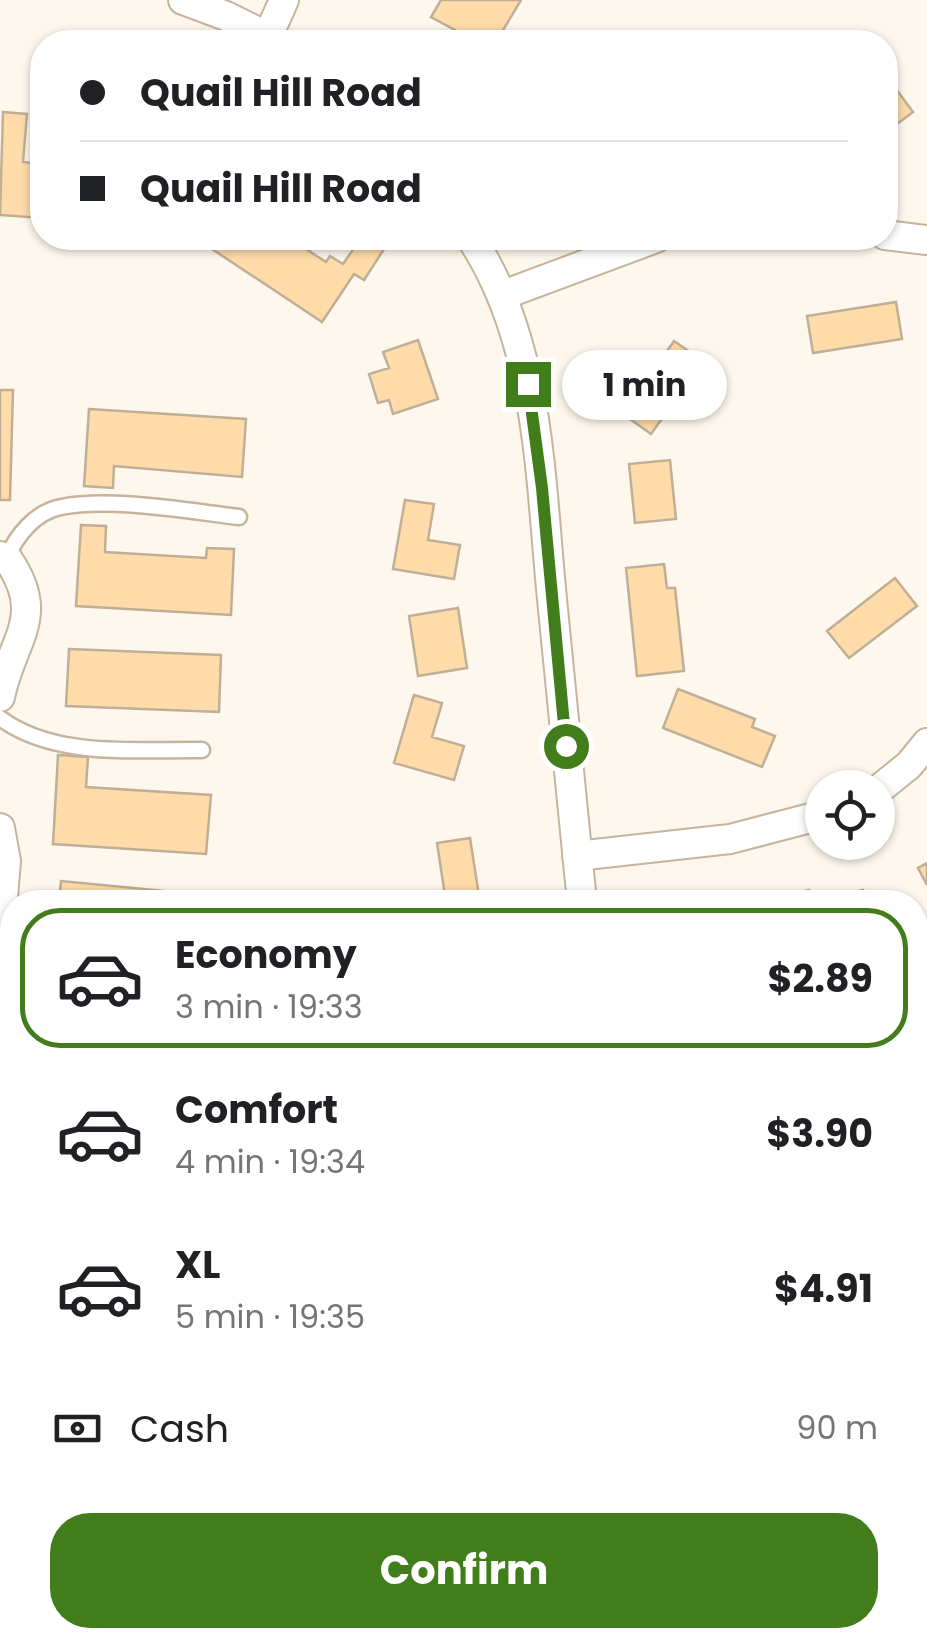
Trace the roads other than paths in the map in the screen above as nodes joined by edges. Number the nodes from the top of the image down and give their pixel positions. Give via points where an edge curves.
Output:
1 (183, 0) edge
2 (284, 0) edge
3 (253, 30) edge
4 (276, 30) edge
5 (898, 237) edge
6 (927, 240) edge
7 (479, 250) edge
8 (624, 250) edge
9 (503, 295) junction
10 (239, 517) dead end
11 (3, 557) edge
12 (0, 697) edge
13 (0, 718) edge
14 (927, 743) edge
15 (202, 750) dead end
16 (895, 776) edge
17 (805, 819) edge
18 (0, 828) edge
19 (577, 856) junction
20 (4, 890) edge
21 (581, 890) edge

1 - 3 street
2 - 4 street
5 - 6 street
7 - 9 street
8 - 9 street
9 - 19 street via 528,384 542,488
10 - 11 lane via 134,505 59,507 22,531
11 - 12 street via 29,607
13 - 15 lane via 58,743
14 - 16 street
17 - 19 street via 730,839
18 - 20 street
19 - 21 street

